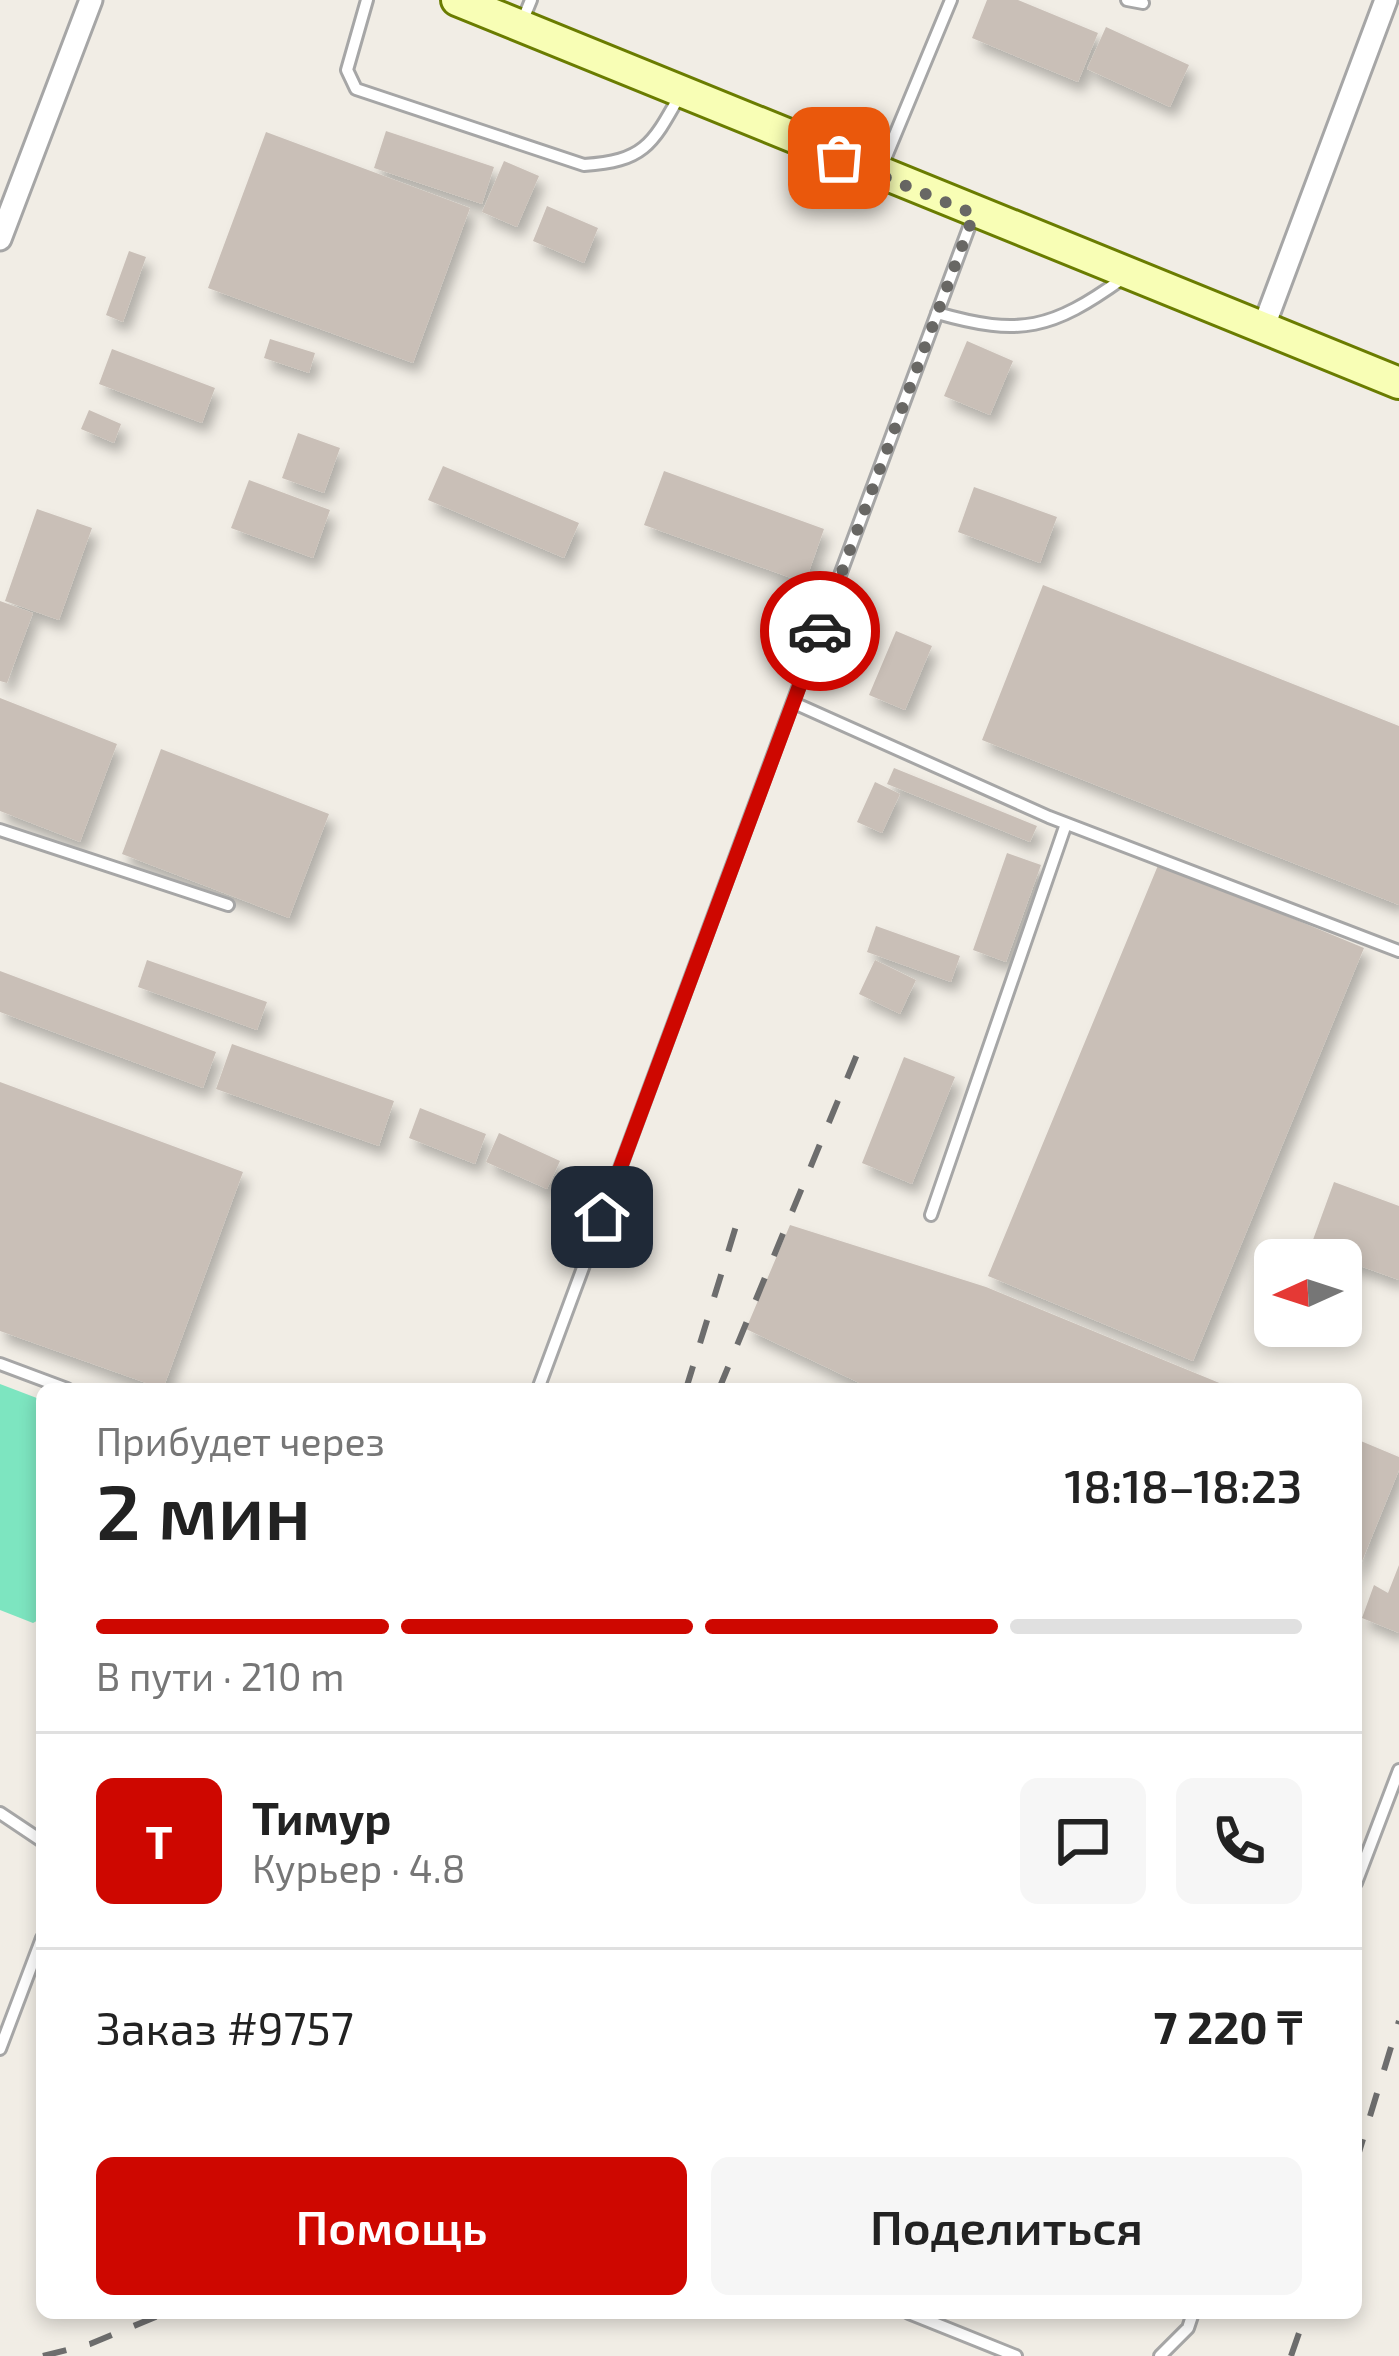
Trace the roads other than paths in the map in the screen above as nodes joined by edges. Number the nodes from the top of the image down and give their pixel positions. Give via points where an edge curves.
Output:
1 (91, 0) edge
2 (367, 0) edge
3 (458, 0) edge
4 (951, 0) edge
5 (1126, 0) edge
6 (1386, 0) edge
7 (1143, 3) dead end
8 (526, 12) edge
9 (682, 92) junction
10 (878, 174) junction
11 (974, 214) junction
12 (0, 239) edge
13 (1126, 275) junction
14 (937, 314) junction
15 (1262, 331) junction
16 (1399, 383) edge
17 (794, 703) junction
18 (1066, 824) junction
19 (0, 830) edge
20 (228, 905) dead end
21 (1399, 951) edge
22 (931, 1216) dead end
23 (0, 1364) edge
24 (51, 1383) edge
25 (540, 1383) edge
26 (1399, 1770) edge
27 (0, 1813) edge
28 (36, 1837) edge
29 (1362, 1867) edge
30 (36, 1954) edge
31 (0, 2049) edge
32 (924, 2319) edge
33 (1191, 2319) edge
34 (1016, 2356) edge
35 (1160, 2356) edge

1 - 12 street
2 - 9 lane via 347,70 356,89 584,165 621,163 652,144
3 - 8 street
4 - 10 lane
5 - 7 lane
6 - 15 street
8 - 9 street
9 - 10 street
10 - 11 street
11 - 13 street
11 - 14 lane
13 - 14 lane via 1074,314 1031,328
13 - 15 street
14 - 17 lane
15 - 16 street
17 - 18 lane
17 - 25 lane
18 - 21 lane
18 - 22 lane
19 - 20 lane
23 - 24 lane
26 - 29 lane
27 - 28 lane
30 - 31 lane
32 - 34 lane
33 - 35 lane

